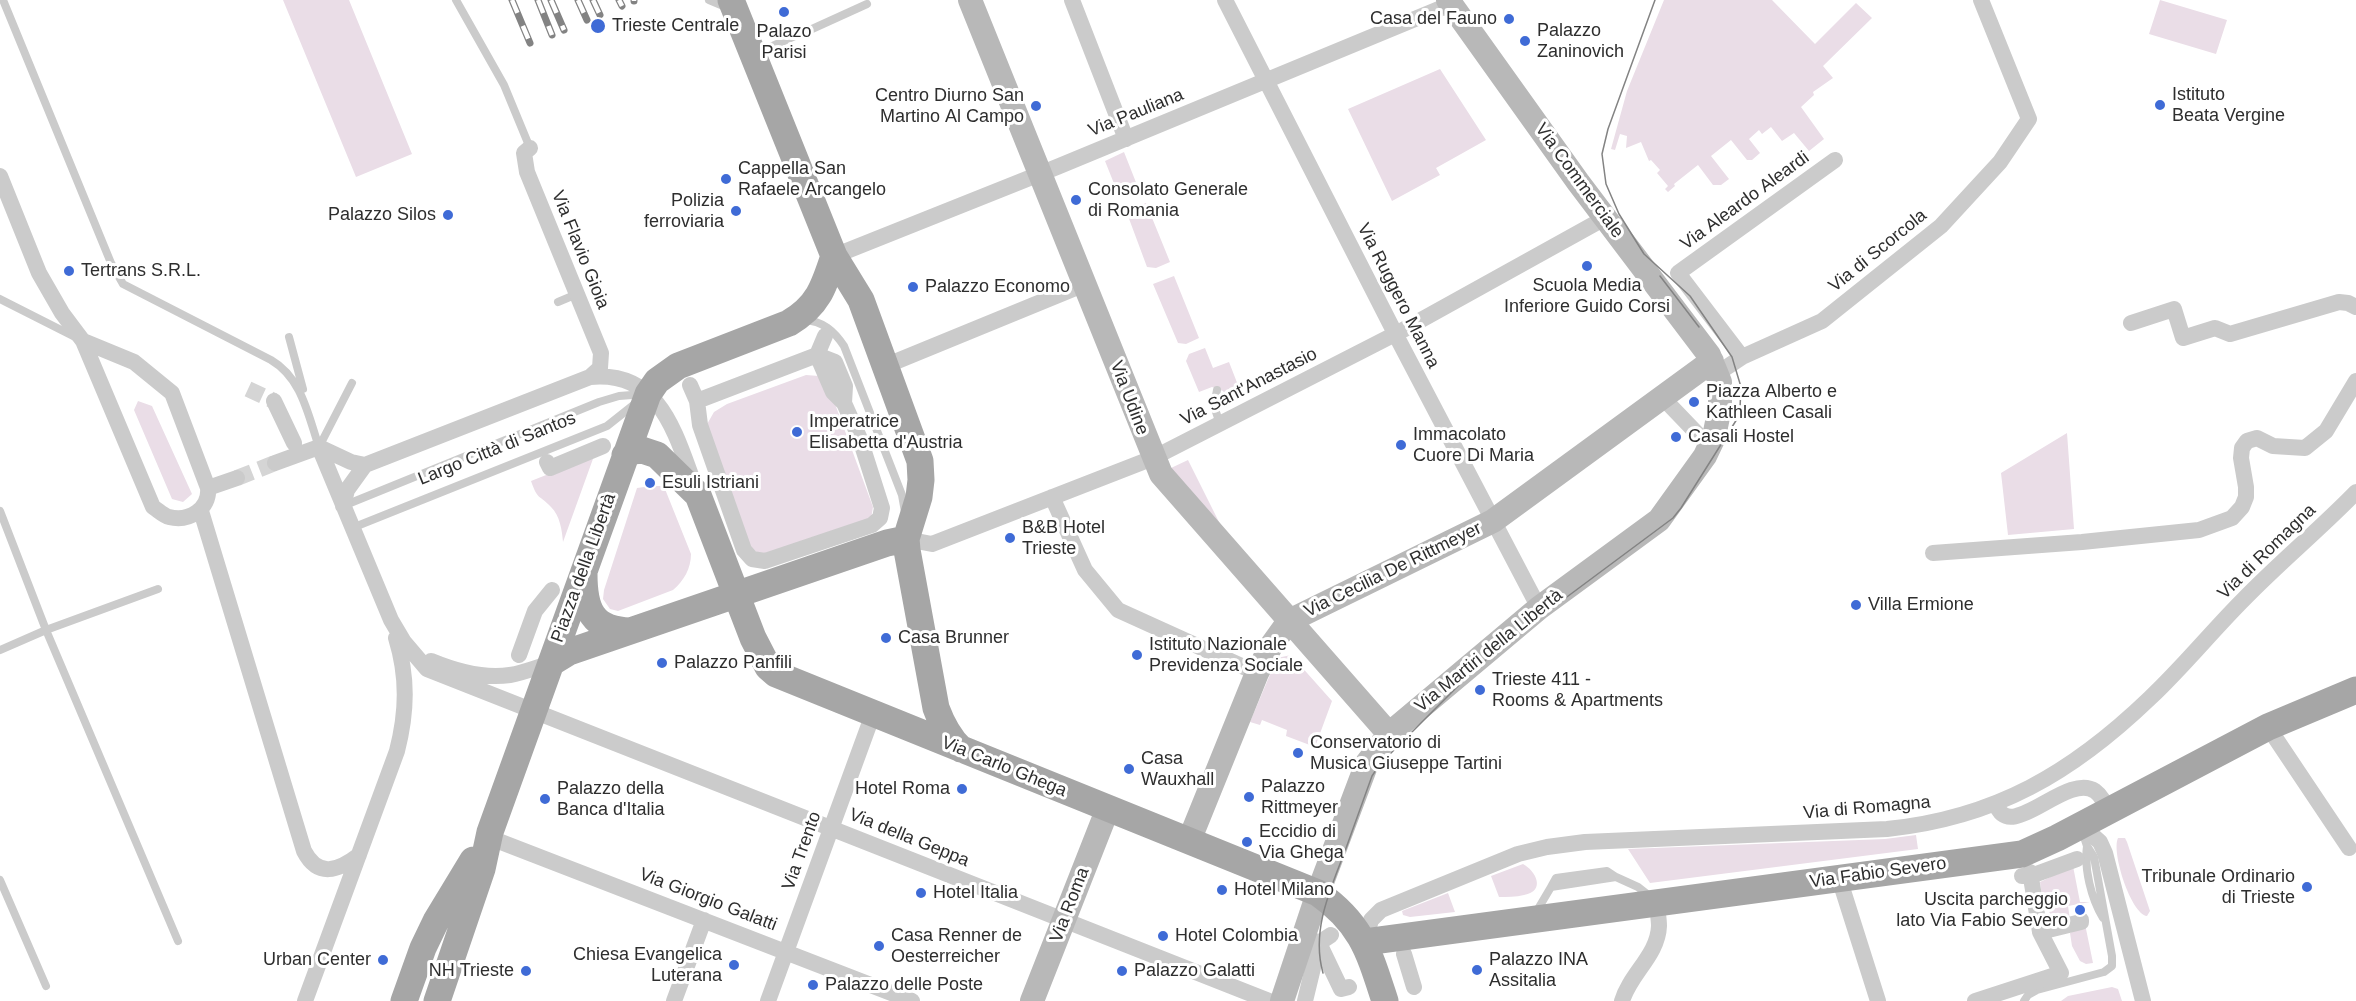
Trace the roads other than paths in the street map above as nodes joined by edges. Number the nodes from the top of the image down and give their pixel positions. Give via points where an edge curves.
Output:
1 (3, 0) edge
2 (456, 0) edge
3 (709, 0) edge
4 (970, 0) edge
5 (1072, 0) edge
6 (1225, 0) edge
7 (1981, 0) edge
8 (1449, 2) edge
9 (867, 4) dead end
10 (734, 6) edge
11 (754, 55) junction
12 (1267, 80) junction
13 (1126, 139) junction
14 (527, 142) joint
15 (1835, 160) dead end
16 (1041, 174) junction
17 (0, 176) edge
18 (1599, 221) junction
19 (834, 256) junction
20 (1085, 284) junction
21 (577, 294) junction
22 (0, 299) edge
23 (558, 302) dead end
24 (2356, 307) edge
25 (789, 322) junction
26 (2131, 323) dead end
27 (1395, 334) junction
28 (825, 336) dead end
29 (289, 337) dead end
30 (83, 341) junction
31 (791, 349) dead end
32 (817, 355) junction
33 (1742, 357) junction
34 (788, 366) junction
35 (885, 366) junction
36 (1715, 367) junction
37 (590, 377) junction
38 (2356, 381) edge
39 (352, 383) dead end
40 (690, 384) dead end
41 (1217, 390) dead end
42 (648, 394) junction
43 (1662, 397) junction
44 (697, 400) junction
45 (1220, 424) junction
46 (319, 447) junction
47 (1710, 447) junction
48 (614, 450) junction
49 (1153, 458) junction
50 (547, 462) dead end
51 (275, 463) tunnel mouth
52 (365, 465) junction
53 (237, 478) tunnel mouth
54 (208, 488) junction
55 (716, 491) junction
56 (2356, 492) edge
57 (1052, 497) junction
58 (343, 506) junction
59 (0, 511) edge
60 (201, 511) junction
61 (1493, 521) junction
62 (352, 528) junction
63 (906, 539) junction
64 (1934, 553) dead end
65 (583, 570) junction
66 (158, 589) dead end
67 (552, 590) dead end
68 (737, 593) junction
69 (1539, 608) junction
70 (391, 620) junction
71 (1289, 621) junction
72 (46, 630) junction
73 (630, 631) junction
74 (0, 650) edge
75 (519, 655) dead end
76 (551, 663) junction
77 (1257, 673) junction
78 (2356, 690) edge
79 (534, 711) junction
80 (873, 714) junction
81 (2268, 727) junction
82 (1389, 734) junction
83 (961, 750) junction
84 (1996, 804) junction
85 (1107, 808) junction
86 (2108, 811) junction
87 (832, 828) junction
88 (489, 834) junction
89 (1189, 841) junction
90 (2082, 843) junction
91 (2349, 848) dead end
92 (359, 855) junction
93 (464, 877) junction
94 (1839, 878) junction
95 (0, 880) edge
96 (1318, 893) junction
97 (1657, 903) junction
98 (1532, 919) junction
99 (704, 920) junction
100 (1064, 920) junction
101 (2081, 920) dead end
102 (2040, 932) junction
103 (178, 941) dead end
104 (1365, 942) junction
105 (786, 952) junction
106 (1404, 963) dead end
107 (46, 986) dead end
108 (1349, 987) dead end
109 (1414, 987) dead end
110 (2005, 996) edge
111 (305, 1001) edge
112 (404, 1001) edge
113 (420, 1001) edge
114 (437, 1001) edge
115 (674, 1001) edge
116 (768, 1001) edge
117 (912, 1001) edge
118 (1032, 1001) edge
119 (1269, 1001) edge
120 (1282, 1001) edge
121 (1305, 1001) edge
122 (1385, 1001) edge
123 (1622, 1001) edge
124 (1878, 1001) edge
125 (1976, 1001) edge
126 (2024, 1001) edge
127 (2142, 1001) edge

1 - 46 lane via 123,284 285,369 297,385
2 - 14 lane via 504,85
3 - 10 lane
4 - 16 main road, Via Udine
5 - 13 street
6 - 12 street, Via Ruggero Manna
7 - 33 street, Via di Scorcola via 2029,119 2000,162 1941,226 1822,321
8 - 12 street, Via Pauliana
8 - 18 main road, Via Commerciale
9 - 11 lane
10 - 11 main road
11 - 19 main road
12 - 13 street, Via Pauliana
12 - 27 street, Via Ruggero Manna
13 - 16 street, Via Pauliana
14 - 21 street, Via Flavio Gioia via 527,172
15 - 33 street, Via Aleardo Aleardi via 1678,273
16 - 19 street, Via Pauliana
16 - 20 main road, Via Udine
17 - 30 street via 43,280
18 - 27 street, Via Sant'Anastasio
18 - 36 main road, Via Commerciale
19 - 25 main road, Piazza della Libertà via 815,303
19 - 35 main road via 861,300
20 - 35 street
20 - 49 main road, Via Udine
21 - 23 lane
21 - 37 street, Via Flavio Gioia via 601,353 600,368
22 - 30 lane
24 - 26 street via 2339,302 2230,334 2215,328 2183,338 2174,309
25 - 42 main road, Piazza della Libertà via 678,366 657,381
25 - 63 lane, Piazza della Libertà via 816,321 831,329 844,345 902,495
27 - 45 street, Via Sant'Anastasio
27 - 61 street, Via Ruggero Manna
28 - 32 street
29 - 46 lane
30 - 54 street via 134,362 172,393
30 - 60 street via 153,507 168,517 184,518
31 - 34 street
32 - 34 street
32 - 55 street via 835,362 845,386 841,396 860,439 882,508 881,522 765,561 747,556
33 - 36 street, Via di Scorcola
34 - 44 street via 758,385
35 - 63 main road via 920,461 919,497
36 - 43 main road
36 - 47 main road via 1720,407
37 - 42 street, Largo Città di Santos via 621,378
37 - 52 street, Largo Città di Santos
38 - 64 street via 2326,430 2305,448 2273,446 2257,438 2247,441 2241,458 2246,497 2232,518 2199,530
39 - 46 lane
40 - 44 street
41 - 45 lane via 1214,406
42 - 48 main road, Piazza della Libertà
42 - 55 street
42 - 58 lane, Largo Città di Santos via 598,402
42 - 62 lane, Largo Città di Santos via 607,426
43 - 47 street
43 - 61 main road, Via Cecilia De Rittmeyer
44 - 55 street via 697,425
45 - 49 street, Via Sant'Anastasio
46 - 51 street
46 - 52 street
46 - 58 street
47 - 69 main road, Via Martiri della Libertà via 1659,520
48 - 50 street via 550,468
48 - 55 main road via 642,450 657,455
48 - 65 main road, Piazza della Libertà
49 - 57 street, Via Sant'Anastasio
49 - 71 main road, Via Udine via 1161,474
52 - 58 street via 347,490
53 - 54 street
54 - 60 street via 207,504
55 - 68 main road
56 - 84 street, Via di Romagna via 2245,598 2150,698 2052,776
57 - 63 street, Via Sant'Anastasio via 932,544
57 - 77 street via 1085,570 1118,610
58 - 62 street
59 - 72 lane
60 - 92 street via 304,851 310,864 321,869 336,868
61 - 69 street, Via Ruggero Manna
61 - 71 main road, Via Cecilia De Rittmeyer
62 - 70 street
63 - 68 main road, Piazza della Libertà
63 - 83 main road via 936,708
65 - 73 main road via 590,613 604,626
65 - 76 main road, Piazza della Libertà
66 - 72 lane
67 - 75 street
68 - 73 main road, Piazza della Libertà
68 - 80 main road, Via Carlo Ghega via 768,667 788,681
69 - 82 main road, Via Martiri della Libertà
70 - 76 street via 423,656 469,673 511,675
70 - 79 street via 427,669
70 - 92 street via 401,652 405,710 397,751
71 - 77 main road, Via Cecilia De Rittmeyer
71 - 82 main road, Via Udine
72 - 74 lane
72 - 103 lane
73 - 76 main road, Piazza della Libertà via 569,652
76 - 79 main road
77 - 89 main road, Via Cecilia De Rittmeyer
78 - 81 main road, Via Fabio Severo
79 - 87 street, Via della Geppa
79 - 88 main road
80 - 83 main road, Via Carlo Ghega
80 - 87 street, Via Trento
81 - 86 main road, Via Fabio Severo
81 - 91 street
82 - 96 main road, Via Martiri della Libertà via 1366,764
83 - 85 main road, Via Carlo Ghega
84 - 86 street via 1999,813 2010,818 2069,790 2086,788 2100,796
84 - 104 street, Via di Romagna via 1955,818 1906,827 1547,847 1518,854 1381,910 1371,920
85 - 89 main road, Via Carlo Ghega
85 - 100 main road, Via Roma
86 - 90 main road, Via Fabio Severo
87 - 100 street, Via della Geppa
87 - 105 street, Via Trento
88 - 93 main road
88 - 99 street, Via Giorgio Galatti
88 - 114 main road via 482,869
89 - 96 main road, Via Carlo Ghega
90 - 94 main road, Via Fabio Severo
90 - 102 street via 2028,875
90 - 126 lane via 2113,960 2109,970 2037,990
90 - 127 street via 2100,842 2105,853
92 - 111 street
93 - 112 main road via 436,921
93 - 113 main road
94 - 97 main road, Via Fabio Severo
94 - 124 street
95 - 107 lane
96 - 104 main road, Via Carlo Ghega via 1348,918
96 - 120 main road, Via Martiri della Libertà
97 - 98 main road, Via Fabio Severo
97 - 98 lane via 1638,886 1616,877 1551,886
97 - 123 street via 1659,928 1652,951
98 - 104 main road, Via Fabio Severo
99 - 105 street, Via Giorgio Galatti
99 - 115 street
100 - 118 main road, Via Roma
100 - 119 street, Via della Geppa
101 - 102 street
102 - 110 street via 2061,973
104 - 122 main road, Via Carlo Ghega
105 - 116 street, Via Trento
105 - 117 street, Via Giorgio Galatti
106 - 109 street
108 - 121 street via 1341,989 1320,939
110 - 125 street

